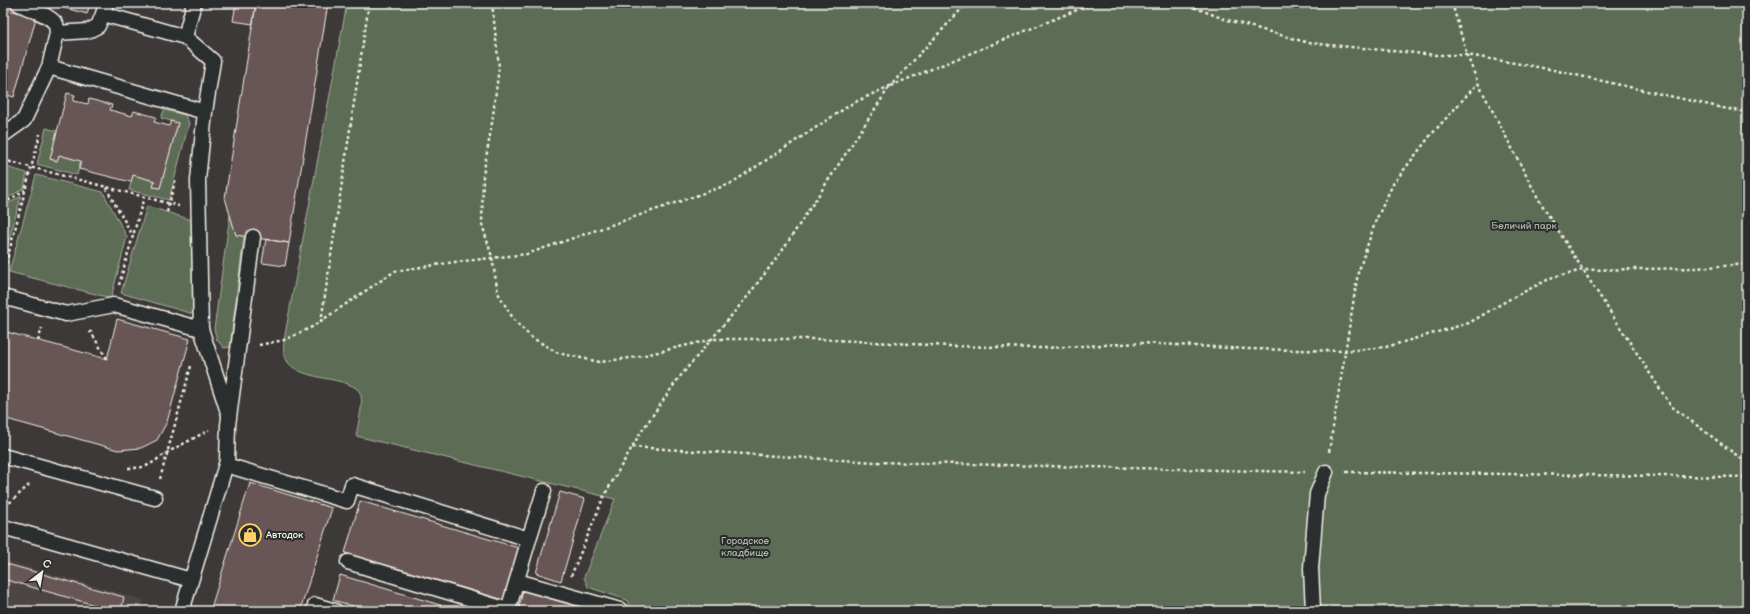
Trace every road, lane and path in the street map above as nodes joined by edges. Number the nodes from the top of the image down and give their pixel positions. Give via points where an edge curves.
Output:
1 (18, 3) edge
2 (194, 3) edge
3 (369, 3) edge
4 (492, 3) edge
5 (967, 3) edge
6 (1094, 3) edge
7 (1183, 3) edge
8 (1452, 3) edge
9 (105, 9) edge
10 (57, 33) junction
11 (185, 37) junction
12 (1467, 55) junction
13 (49, 67) junction
14 (1478, 83) junction
15 (890, 86) junction
16 (205, 112) junction
17 (1747, 112) edge
18 (41, 130) dead end
19 (3, 135) edge
20 (3, 160) edge
21 (31, 168) junction
22 (106, 187) junction
23 (25, 190) junction
24 (144, 197) junction
25 (3, 204) edge
26 (199, 212) junction
27 (133, 237) junction
28 (254, 238) dead end
29 (492, 257) junction
30 (1747, 264) edge
31 (1583, 270) junction
32 (3, 275) edge
33 (3, 297) edge
34 (114, 305) junction
35 (321, 322) junction
36 (201, 329) junction
37 (713, 339) junction
38 (239, 348) junction
39 (1345, 352) junction
40 (193, 360) dead end
41 (229, 420) junction
42 (632, 447) junction
43 (168, 452) junction
44 (3, 456) edge
45 (1747, 463) edge
46 (226, 465) junction
47 (48, 468) junction
48 (123, 468) dead end
49 (1326, 472) junction
50 (1747, 477) edge
51 (544, 491) dead end
52 (155, 498) joint
53 (3, 509) edge
54 (3, 528) edge
55 (529, 539) junction
56 (348, 562) dead end
57 (191, 580) junction
58 (517, 581) junction
59 (563, 595) junction
60 (508, 610) edge
61 (620, 610) edge
62 (182, 611) edge
63 (314, 611) edge
64 (335, 611) edge
65 (1313, 611) edge

1 - 10 lane via 27,9 46,14 56,24
2 - 11 lane
3 - 35 path
4 - 29 path via 499,67 483,176 482,224
5 - 15 path
6 - 15 path
7 - 12 path via 1224,19 1309,43 1436,55
8 - 12 path
9 - 10 lane via 98,26 88,32
9 - 11 lane
10 - 13 lane
11 - 16 lane via 213,61
12 - 14 path
12 - 17 path via 1549,69
13 - 16 lane
13 - 19 lane via 24,120
14 - 31 path via 1539,200
14 - 39 path via 1430,136 1393,184 1376,220 1358,273
15 - 29 path via 853,103 730,184 527,254
15 - 37 path via 782,251
16 - 26 lane via 198,180
18 - 21 path
20 - 21 path
21 - 22 path
21 - 23 path
22 - 24 path
22 - 27 path
23 - 25 path
23 - 32 path
24 - 26 path
24 - 27 path
26 - 36 lane
27 - 34 path
28 - 38 lane
29 - 35 path via 394,271
29 - 37 path via 498,293 514,320 531,337 558,353 600,362 637,357
30 - 31 path via 1698,268
31 - 39 path via 1553,277 1469,323 1386,347
31 - 45 path via 1671,406
33 - 34 lane via 66,314
34 - 36 lane
35 - 38 path via 284,340
36 - 41 lane
37 - 39 path via 817,339 1043,348 1142,343
37 - 42 path via 678,379
38 - 41 lane
39 - 49 path
40 - 43 path
41 - 43 path
41 - 46 lane
42 - 49 path via 876,462
42 - 59 path via 604,496
43 - 48 path via 149,466
43 - 52 path
44 - 47 lane
46 - 55 lane via 347,501 352,485
46 - 57 lane
47 - 52 lane
47 - 53 path
49 - 50 path
49 - 65 lane via 1317,494 1311,568
51 - 55 lane
54 - 57 lane
55 - 58 lane
56 - 60 lane
57 - 62 lane
58 - 59 lane
58 - 60 lane
59 - 61 lane
63 - 64 lane via 315,605

